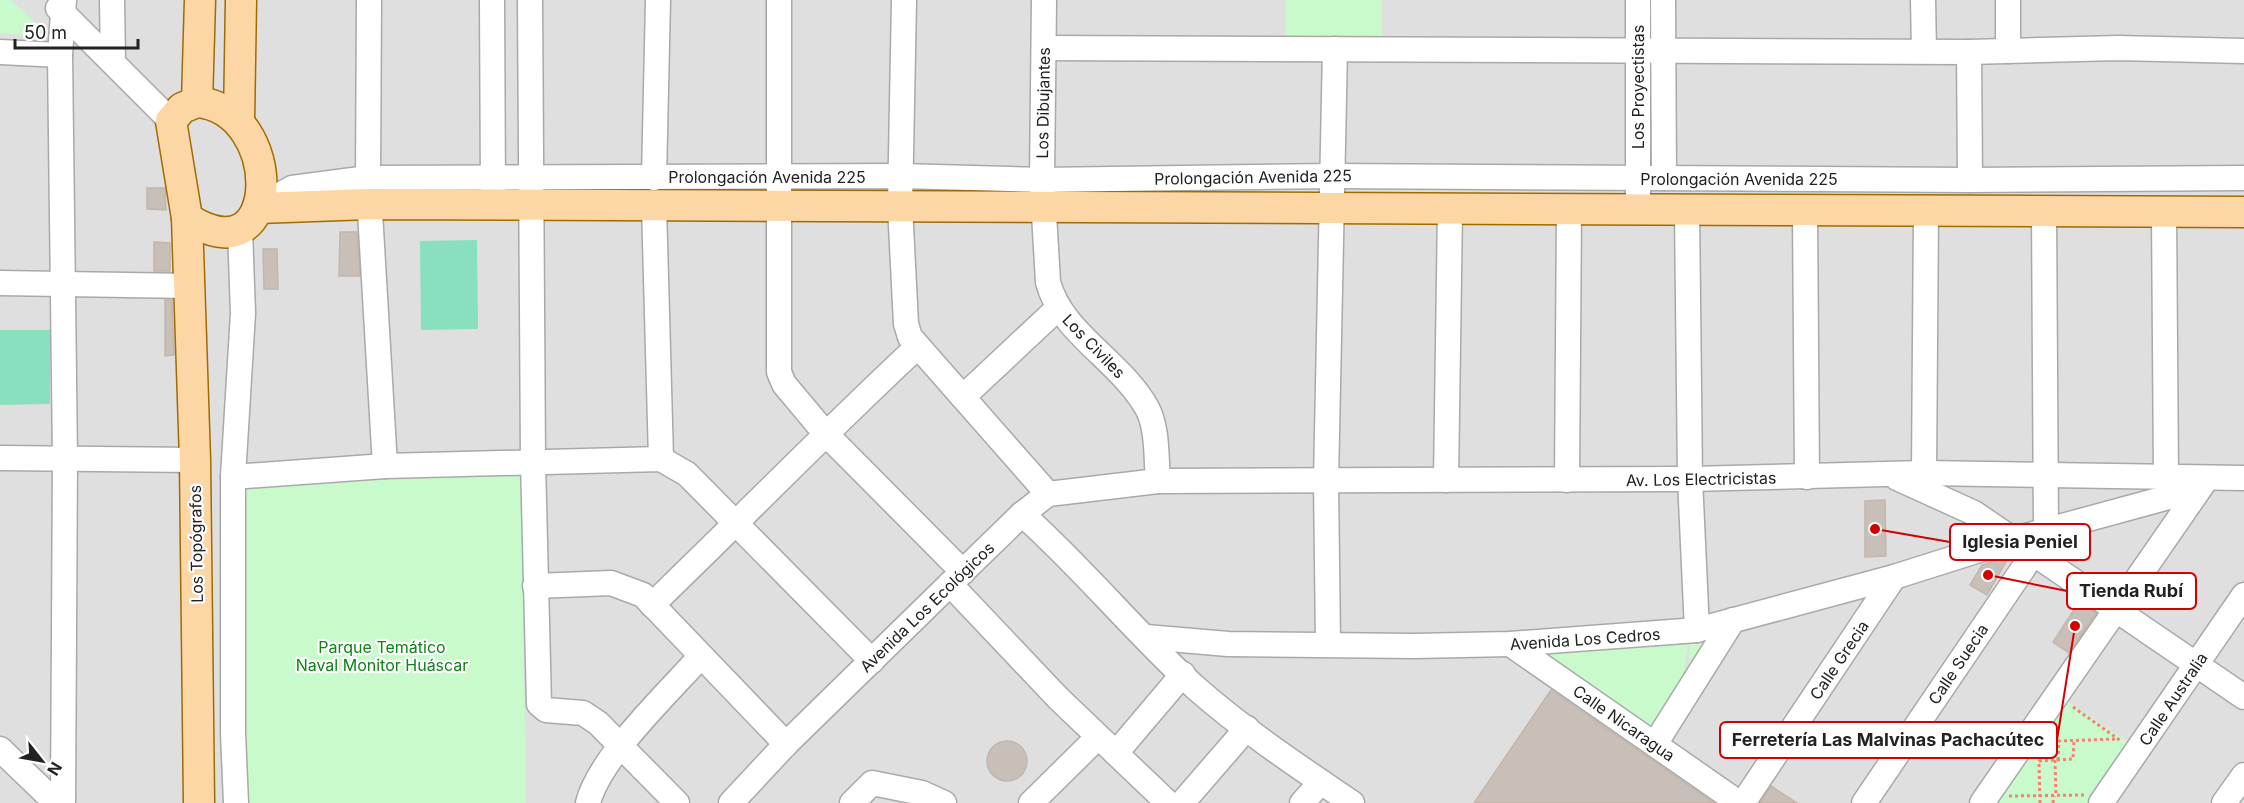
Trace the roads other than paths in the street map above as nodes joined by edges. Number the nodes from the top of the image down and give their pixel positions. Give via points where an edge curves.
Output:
1 (112, 0) edge
2 (200, 0) edge
3 (242, 0) edge
4 (369, 0) edge
5 (492, 0) edge
6 (530, 0) edge
7 (658, 0) edge
8 (779, 0) edge
9 (904, 0) edge
10 (1044, 0) edge
11 (1638, 0) edge
12 (1663, 0) edge
13 (1923, 0) edge
14 (2008, 0) edge
15 (60, 5) edge
16 (1044, 48) junction
17 (1335, 49) junction
18 (1637, 50) junction
19 (1663, 50) junction
20 (1924, 51) junction
21 (2007, 51) junction
22 (2244, 51) edge
23 (0, 52) edge
24 (1969, 52) junction
25 (60, 56) junction
26 (113, 62) junction
27 (197, 102) junction
28 (171, 121) junction
29 (240, 121) junction
30 (901, 176) junction
31 (1333, 176) junction
32 (1638, 178) junction
33 (1664, 178) junction
34 (2244, 178) edge
35 (1970, 180) junction
36 (368, 190) junction
37 (493, 191) junction
38 (530, 191) junction
39 (654, 191) junction
40 (779, 192) junction
41 (1042, 193) junction
42 (900, 206) junction
43 (1332, 208) junction
44 (1450, 209) junction
45 (1569, 209) junction
46 (1638, 210) junction
47 (1687, 210) junction
48 (1926, 211) junction
49 (2044, 211) junction
50 (1805, 212) junction
51 (2164, 212) junction
52 (2244, 212) edge
53 (187, 218) junction
54 (250, 219) junction
55 (0, 283) edge
56 (63, 283) junction
57 (190, 286) junction
58 (1058, 308) junction
59 (917, 347) junction
60 (963, 398) junction
61 (825, 433) junction
62 (0, 458) edge
63 (64, 459) junction
64 (661, 459) junction
65 (195, 460) junction
66 (533, 461) junction
67 (385, 466) junction
68 (1924, 473) junction
69 (1888, 474) junction
70 (2045, 474) junction
71 (2166, 476) junction
72 (233, 477) junction
73 (1807, 477) junction
74 (2208, 477) junction
75 (2244, 478) edge
76 (1690, 479) junction
77 (1446, 480) junction
78 (1568, 480) junction
79 (1158, 481) junction
80 (1326, 481) junction
81 (1048, 494) junction
82 (1022, 514) junction
83 (737, 523) junction
84 (2046, 531) junction
85 (2011, 540) junction
86 (2033, 554) junction
87 (1894, 577) junction
88 (957, 578) junction
89 (535, 586) junction
90 (2244, 595) edge
91 (652, 605) junction
92 (2115, 609) junction
93 (1733, 620) junction
94 (1697, 630) junction
95 (1146, 637) junction
96 (1328, 643) junction
97 (1510, 644) junction
98 (701, 656) junction
99 (872, 661) junction
100 (2197, 664) junction
101 (1183, 674) junction
102 (2244, 697) edge
103 (1247, 728) junction
104 (1098, 736) junction
105 (786, 744) junction
106 (1654, 744) junction
107 (622, 746) junction
108 (0, 749) edge
109 (1116, 753) junction
110 (2244, 775) edge
111 (1320, 782) junction
112 (1986, 797) edge
113 (56, 803) edge
114 (63, 803) edge
115 (199, 803) edge
116 (236, 803) edge
117 (588, 803) edge
118 (677, 803) edge
119 (730, 803) edge
120 (852, 803) edge
121 (944, 803) edge
122 (1031, 803) edge
123 (1168, 803) edge
124 (1182, 803) edge
125 (1302, 803) edge
126 (1352, 803) edge
127 (1741, 803) edge
128 (1864, 803) edge
129 (2102, 803) edge
130 (2224, 803) edge

1 - 26 street
2 - 27 main road
3 - 29 main road
4 - 36 street
5 - 37 street
6 - 38 street
7 - 39 street
8 - 40 street
9 - 30 street
10 - 16 street, Los Dibujantes
11 - 18 street, Los Proyectistas
12 - 19 street
13 - 20 street
14 - 21 street
15 - 25 street
15 - 26 street
16 - 17 street
16 - 41 street, Los Dibujantes
17 - 18 street
17 - 31 street
18 - 19 street
18 - 32 street, Los Proyectistas
19 - 20 street
19 - 33 street
20 - 24 street
21 - 22 street
21 - 24 street
23 - 25 street
24 - 35 street
25 - 56 street
26 - 28 street
27 - 28 main road via 182,108
27 - 29 main road via 225,109
28 - 53 main road
29 - 54 main road via 254,147 261,174 262,187
30 - 40 street, Prolongación Avenida 225
30 - 41 street, Prolongación Avenida 225
30 - 42 street
31 - 32 street, Prolongación Avenida 225
31 - 41 street, Prolongación Avenida 225
31 - 43 street
32 - 33 street, Prolongación Avenida 225
32 - 46 street, Los Proyectistas
33 - 35 street, Prolongación Avenida 225
34 - 35 street, Prolongación Avenida 225
36 - 37 main road, Prolongación Avenida 225
36 - 54 main road, Prolongación Avenida 225
36 - 67 street
37 - 38 main road, Prolongación Avenida 225
38 - 39 main road, Prolongación Avenida 225
38 - 66 street
39 - 40 main road, Prolongación Avenida 225
39 - 64 street
40 - 42 main road, Prolongación Avenida 225
40 - 61 street via 779,372 784,384
41 - 42 main road, Prolongación Avenida 225
41 - 43 main road, Prolongación Avenida 225
41 - 58 street, Los Civiles via 1048,282
42 - 59 street via 906,324
43 - 44 main road, Prolongación Avenida 225
43 - 80 street
44 - 45 main road, Prolongación Avenida 225
44 - 77 street
45 - 46 main road, Prolongación Avenida 225
45 - 78 street
46 - 47 main road, Prolongación Avenida 225
47 - 50 main road, Prolongación Avenida 225
47 - 76 street
48 - 49 main road, Prolongación Avenida 225
48 - 50 main road, Prolongación Avenida 225
48 - 68 street
49 - 51 main road, Prolongación Avenida 225
49 - 70 street
50 - 73 street
51 - 52 main road, Prolongación Avenida 225
51 - 71 street
53 - 54 main road via 215,233
53 - 57 main road, Los Topógrafos
54 - 57 main road via 212,247
54 - 72 street
55 - 56 street
56 - 57 street
56 - 63 street
57 - 65 main road, Los Topógrafos
58 - 60 street
58 - 79 street, Los Civiles via 1118,368 1148,409
59 - 60 street
59 - 61 street
60 - 81 street
61 - 83 street
61 - 88 street
62 - 63 street
63 - 65 street
63 - 114 street
64 - 66 street
64 - 83 street via 687,474
65 - 115 main road, Los Topógrafos
66 - 67 street
66 - 89 street
67 - 72 street
68 - 69 street, Av. Los Electricistas
68 - 70 street, Av. Los Electricistas
69 - 73 street, Av. Los Electricistas
69 - 85 street via 1974,513
70 - 71 street, Av. Los Electricistas
70 - 84 street
71 - 74 street, Av. Los Electricistas
72 - 116 street
73 - 76 street, Av. Los Electricistas
74 - 75 street, Av. Los Electricistas
74 - 84 street, Avenida Los Cedros via 2169,497
74 - 92 street
76 - 78 street, Av. Los Electricistas
76 - 94 street
77 - 78 street, Av. Los Electricistas
77 - 80 street, Av. Los Electricistas
79 - 80 street, Av. Los Electricistas
79 - 81 street
80 - 96 street
81 - 82 street, Avenida Los Ecológicos
82 - 88 street, Avenida Los Ecológicos
82 - 95 street via 1068,555
83 - 91 street
83 - 99 street
84 - 85 street, Avenida Los Cedros
84 - 86 street, Calle Suecia
85 - 86 street
85 - 87 street, Avenida Los Cedros
86 - 92 street
86 - 128 street, Calle Suecia
87 - 93 street, Avenida Los Cedros
87 - 127 street, Calle Grecia
88 - 99 street, Avenida Los Ecológicos
88 - 104 street via 1058,698
89 - 91 street via 611,583 643,595
89 - 107 street via 541,708 583,713
90 - 100 street, Calle Australia
91 - 98 street
92 - 100 street
92 - 112 street
93 - 94 street, Avenida Los Cedros
93 - 106 street
94 - 97 street, Avenida Los Cedros
95 - 96 street, Avenida Los Cedros via 1228,644
95 - 101 street
96 - 97 street, Avenida Los Cedros
97 - 106 street, Calle Nicaragua
98 - 105 street
98 - 107 street
99 - 105 street, Avenida Los Ecológicos
100 - 102 street
100 - 129 street, Calle Australia
101 - 103 street
101 - 109 street
103 - 111 street
103 - 124 street
104 - 109 street
104 - 122 street
105 - 119 street, Avenida Los Ecológicos
106 - 127 street, Calle Nicaragua
107 - 117 street
107 - 118 street
108 - 113 street
109 - 123 street
110 - 130 street
111 - 125 street
111 - 126 street
120 - 121 street via 872,783 922,793

